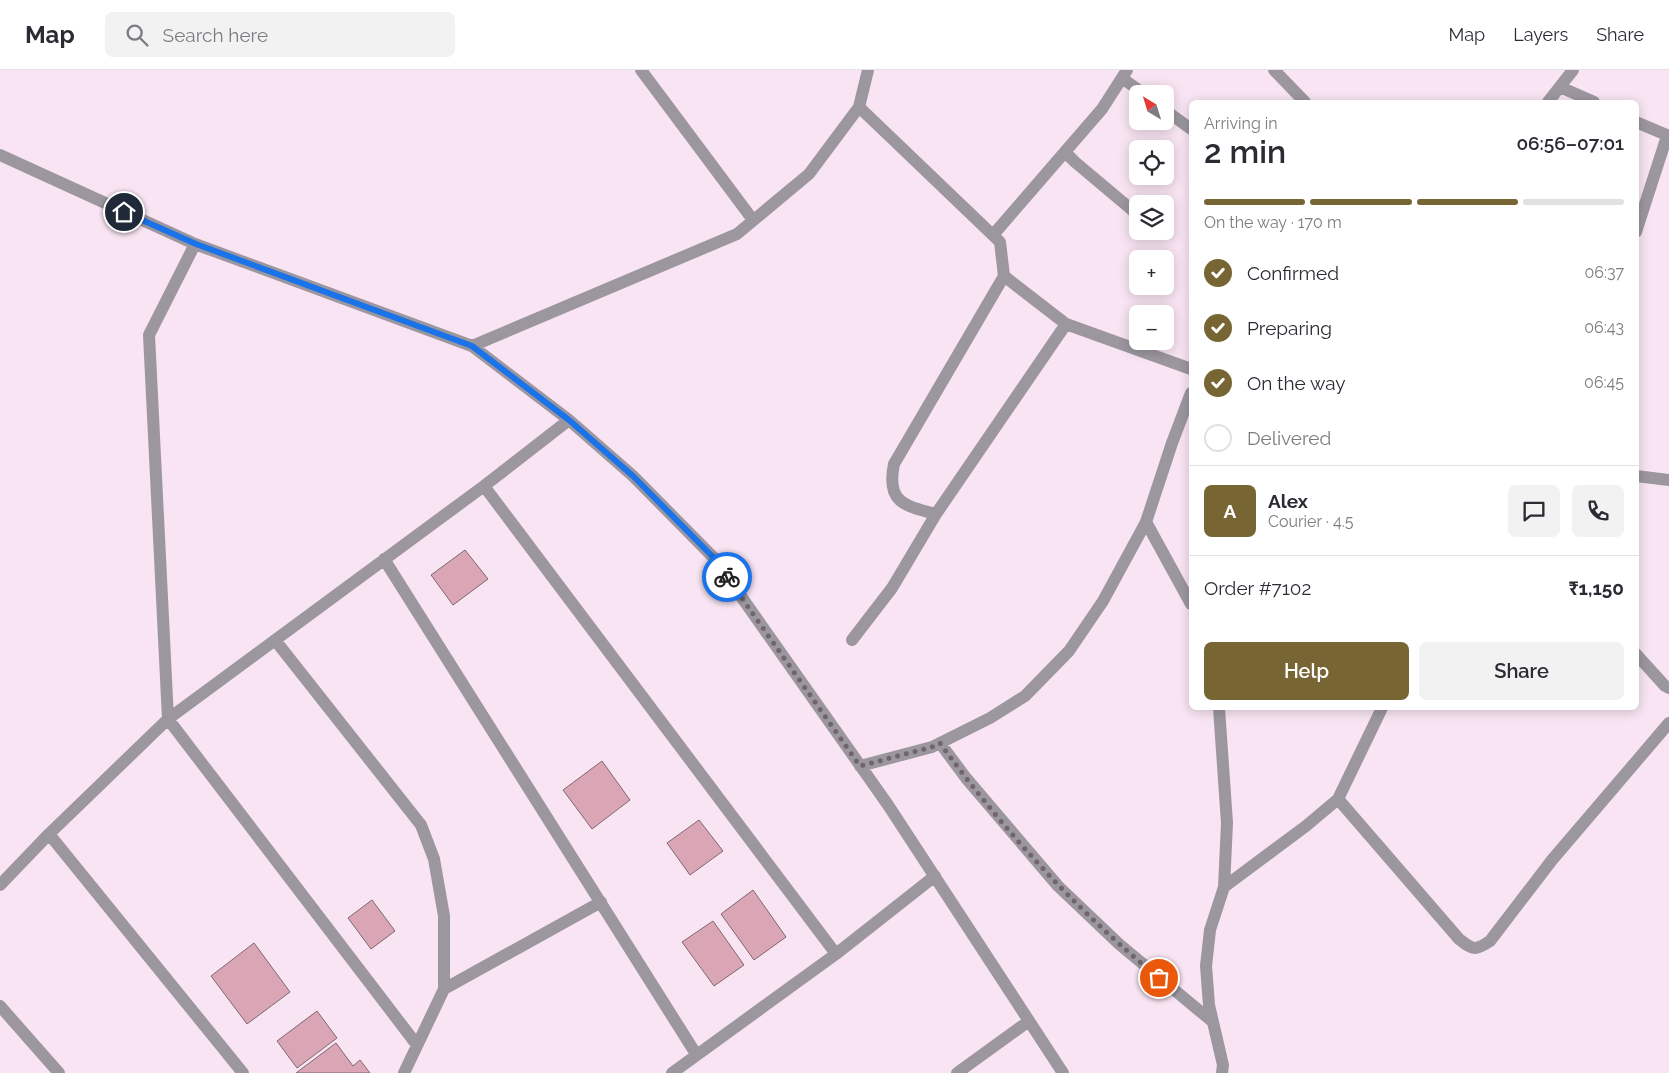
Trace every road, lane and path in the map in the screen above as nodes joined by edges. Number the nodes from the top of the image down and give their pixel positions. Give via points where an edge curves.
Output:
1 (641, 70) edge
2 (868, 70) edge
3 (1274, 70) edge
4 (1573, 70) edge
5 (1125, 74) edge
6 (1135, 85) edge
7 (1560, 87) junction
8 (1303, 100) edge
9 (1550, 100) edge
10 (1589, 100) edge
11 (859, 107) junction
12 (1174, 117) edge
13 (1639, 123) edge
14 (1189, 128) edge
15 (1668, 136) edge
16 (1065, 152) junction
17 (0, 155) edge
18 (1129, 207) edge
19 (754, 220) junction
20 (1639, 223) edge
21 (993, 235) junction
22 (196, 244) junction
23 (1004, 276) junction
24 (1066, 324) junction
25 (472, 346) junction
26 (1189, 368) edge
27 (1189, 398) edge
28 (569, 420) junction
29 (1639, 476) edge
30 (1669, 480) edge
31 (484, 486) junction
32 (936, 514) junction
33 (1146, 522) junction
34 (384, 559) junction
35 (1189, 600) edge
36 (275, 640) junction
37 (852, 640) dead end
38 (1639, 657) edge
39 (1669, 688) edge
40 (1219, 710) edge
41 (1381, 710) edge
42 (168, 719) junction
43 (1669, 723) edge
44 (940, 743) junction
45 (860, 766) junction
46 (1338, 799) junction
47 (49, 834) junction
48 (935, 876) junction
49 (0, 885) edge
50 (1224, 887) junction
51 (600, 902) junction
52 (836, 954) junction
53 (444, 989) junction
54 (0, 1006) edge
55 (1030, 1021) junction
56 (1213, 1022) junction
57 (417, 1045) junction
58 (696, 1054) junction
59 (59, 1073) edge
60 (242, 1073) edge
61 (404, 1073) edge
62 (672, 1073) edge
63 (957, 1073) edge
64 (1063, 1073) edge
65 (1222, 1073) edge

1 - 19 street
2 - 11 street
3 - 8 street
4 - 7 street
5 - 6 street
5 - 16 street via 1102,109
7 - 9 street
7 - 10 street
11 - 19 street via 809,174
11 - 21 street
12 - 14 street
13 - 15 street
15 - 20 street
16 - 18 street
16 - 21 street
17 - 22 street
19 - 25 street via 737,234
21 - 23 street via 1000,242
22 - 25 street
22 - 42 street via 149,335
23 - 24 street
23 - 32 street via 894,464 891,487 896,497 910,508
24 - 26 street
24 - 32 street
25 - 28 street
27 - 33 street
28 - 31 street
28 - 45 street via 633,476 714,558
29 - 30 street
31 - 34 street
31 - 52 street
32 - 37 street via 892,588
33 - 35 street
33 - 44 street via 1103,601 1069,651 1025,696
34 - 36 street
34 - 51 street
36 - 42 street
36 - 53 street via 421,825 434,860 444,916
38 - 39 street
40 - 50 street via 1227,823
41 - 46 street
42 - 47 street
42 - 57 street
43 - 46 street via 1552,860 1490,941 1478,949 1459,939
44 - 45 street
44 - 56 street via 1058,886 1119,944
45 - 48 street
46 - 50 street
47 - 49 street
47 - 60 street
48 - 52 street
48 - 55 street
50 - 56 street via 1210,930 1206,966
51 - 53 street
51 - 58 street
52 - 58 street
53 - 57 street
54 - 59 street
55 - 63 street
55 - 64 street
56 - 65 street
57 - 61 street
58 - 62 street

